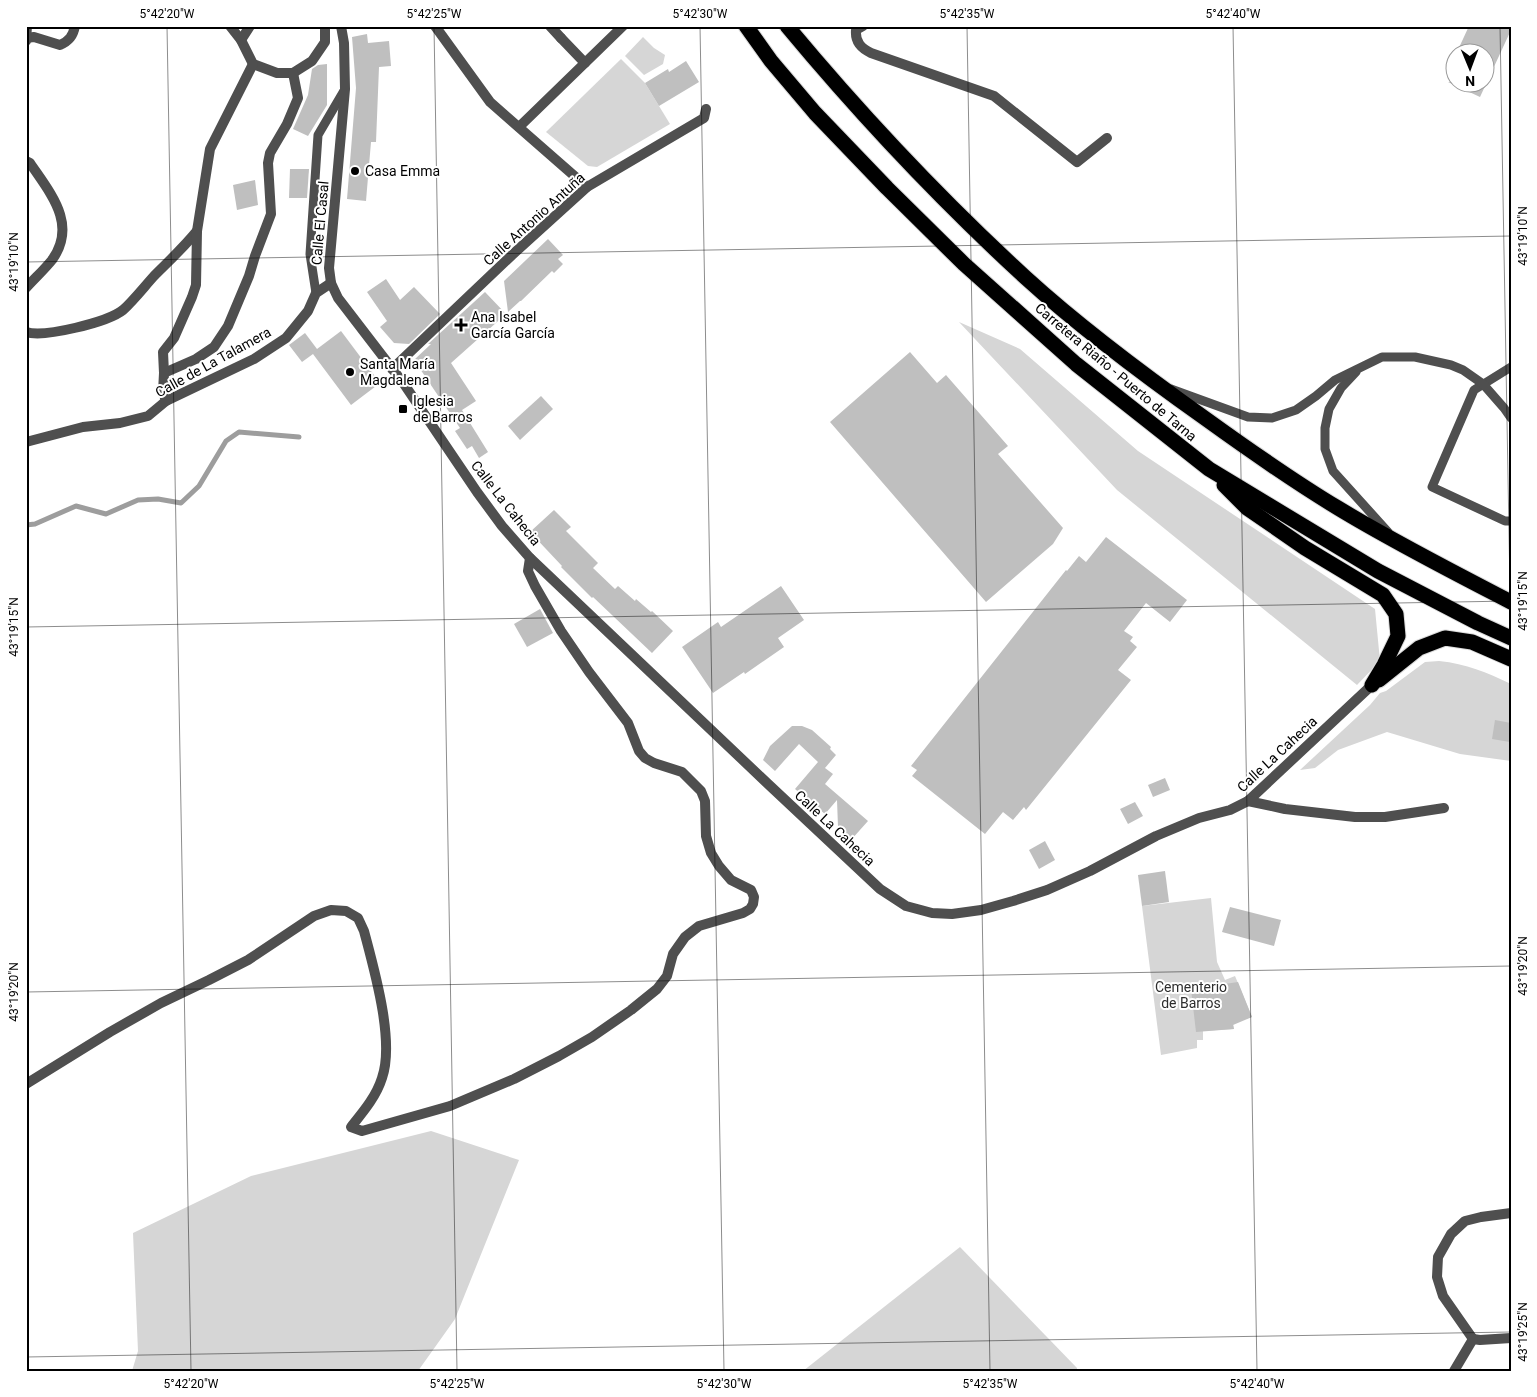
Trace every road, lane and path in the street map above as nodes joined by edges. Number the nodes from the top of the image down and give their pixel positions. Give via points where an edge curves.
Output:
1 (27, 26) edge
2 (75, 26) edge
3 (230, 26) edge
4 (250, 26) edge
5 (325, 26) edge
6 (341, 26) edge
7 (435, 26) edge
8 (550, 26) edge
9 (623, 26) edge
10 (740, 26) edge
11 (746, 26) edge
12 (863, 26) edge
13 (788, 27) edge
14 (26, 39) edge
15 (240, 40) junction
16 (771, 61) junction
17 (586, 63) junction
18 (253, 64) junction
19 (293, 73) junction
20 (345, 89) junction
21 (706, 109) dead end
22 (519, 128) junction
23 (1107, 138) dead end
24 (26, 161) edge
25 (587, 187) junction
26 (197, 231) junction
27 (331, 283) junction
28 (26, 288) edge
29 (316, 293) junction
30 (26, 332) edge
31 (1511, 367) edge
32 (1360, 368) junction
33 (392, 369) junction
34 (164, 373) junction
35 (1155, 382) junction
36 (1483, 384) junction
37 (166, 401) junction
38 (1511, 418) edge
39 (26, 442) edge
40 (1209, 469) junction
41 (1511, 521) edge
42 (1397, 542) junction
43 (530, 558) junction
44 (1511, 602) edge
45 (1511, 638) edge
46 (1511, 659) edge
47 (1372, 685) junction
48 (1248, 801) junction
49 (1444, 808) dead end
50 (26, 1084) edge
51 (1511, 1213) edge
52 (1511, 1338) edge
53 (1473, 1339) junction
54 (1454, 1371) edge

1 - 14 street
2 - 14 street via 73,35 60,45 34,37
3 - 15 street
4 - 15 street
5 - 19 street via 325,42 312,61
6 - 20 street, Calle El Casal
7 - 22 street via 490,102
8 - 17 street
9 - 17 street
10 - 16 highway
11 - 16 highway, Carretera Riaño - Puerto de Tarna
12 - 23 street via 856,30 857,43 862,49 994,96 1077,162
13 - 35 highway, Carretera Riaño - Puerto de Tarna via 834,83 980,235 1055,303
15 - 18 street
16 - 40 highway, Carretera Riaño - Puerto de Tarna via 815,113 964,264 1076,364
17 - 22 street
18 - 19 street via 277,72
18 - 26 street via 210,149
19 - 34 street via 298,98 270,153 271,214 250,276 228,326 214,347
20 - 27 street, Calle El Casal via 329,268
20 - 29 lane, Calle El Casal via 318,135 310,254
21 - 25 street, Calle Antonio Antuña via 704,118
22 - 25 street
24 - 28 street via 57,203 62,231 61,244 52,259
25 - 33 street, Calle Antonio Antuña
26 - 30 street via 122,310 59,332
26 - 34 street via 196,285 174,338 163,352
27 - 29 street, Calle de La Talamera
27 - 33 street, Calle El Casal via 338,298
29 - 37 street, Calle de La Talamera via 308,311 286,338 254,359
31 - 36 lane
32 - 35 lane via 1335,380 1296,410 1272,418 1248,417
32 - 36 lane via 1382,357 1415,357 1451,365
32 - 42 lane via 1341,388 1329,409 1325,449 1333,471
33 - 43 street, Calle La Cahecia via 477,492
34 - 37 street
35 - 42 highway, Carretera Riaño - Puerto de Tarna via 1250,450
36 - 38 lane
36 - 41 lane via 1474,390 1432,487
37 - 39 street, Calle de La Talamera via 148,416 83,427
40 - 45 highway, Carretera Riaño - Puerto de Tarna via 1378,572
40 - 47 highway via 1247,508 1305,548 1383,594 1396,614 1398,636
42 - 44 highway, Carretera Riaño - Puerto de Tarna
43 - 48 street, Calle La Cahecia via 873,883 906,906 952,914 1013,902 1082,874 1156,836
43 - 50 street via 528,571 561,631 628,723 639,750 654,763 682,772 701,791 711,853 731,880 751,890 754,904 750,909 699,926 685,937 673,954 667,976 656,989 631,1010 559,1056 450,1106 362,1131 352,1127 382,1078 386,1055 384,1022 364,931 358,918 346,911 331,910 314,916 248,960 161,1002
46 - 47 highway via 1472,642 1445,638 1419,648
47 - 48 street, Calle La Cahecia
48 - 49 street via 1355,817 1385,817
51 - 53 street via 1465,1221 1451,1234 1438,1256 1437,1277 1443,1296
52 - 53 street
53 - 54 street

